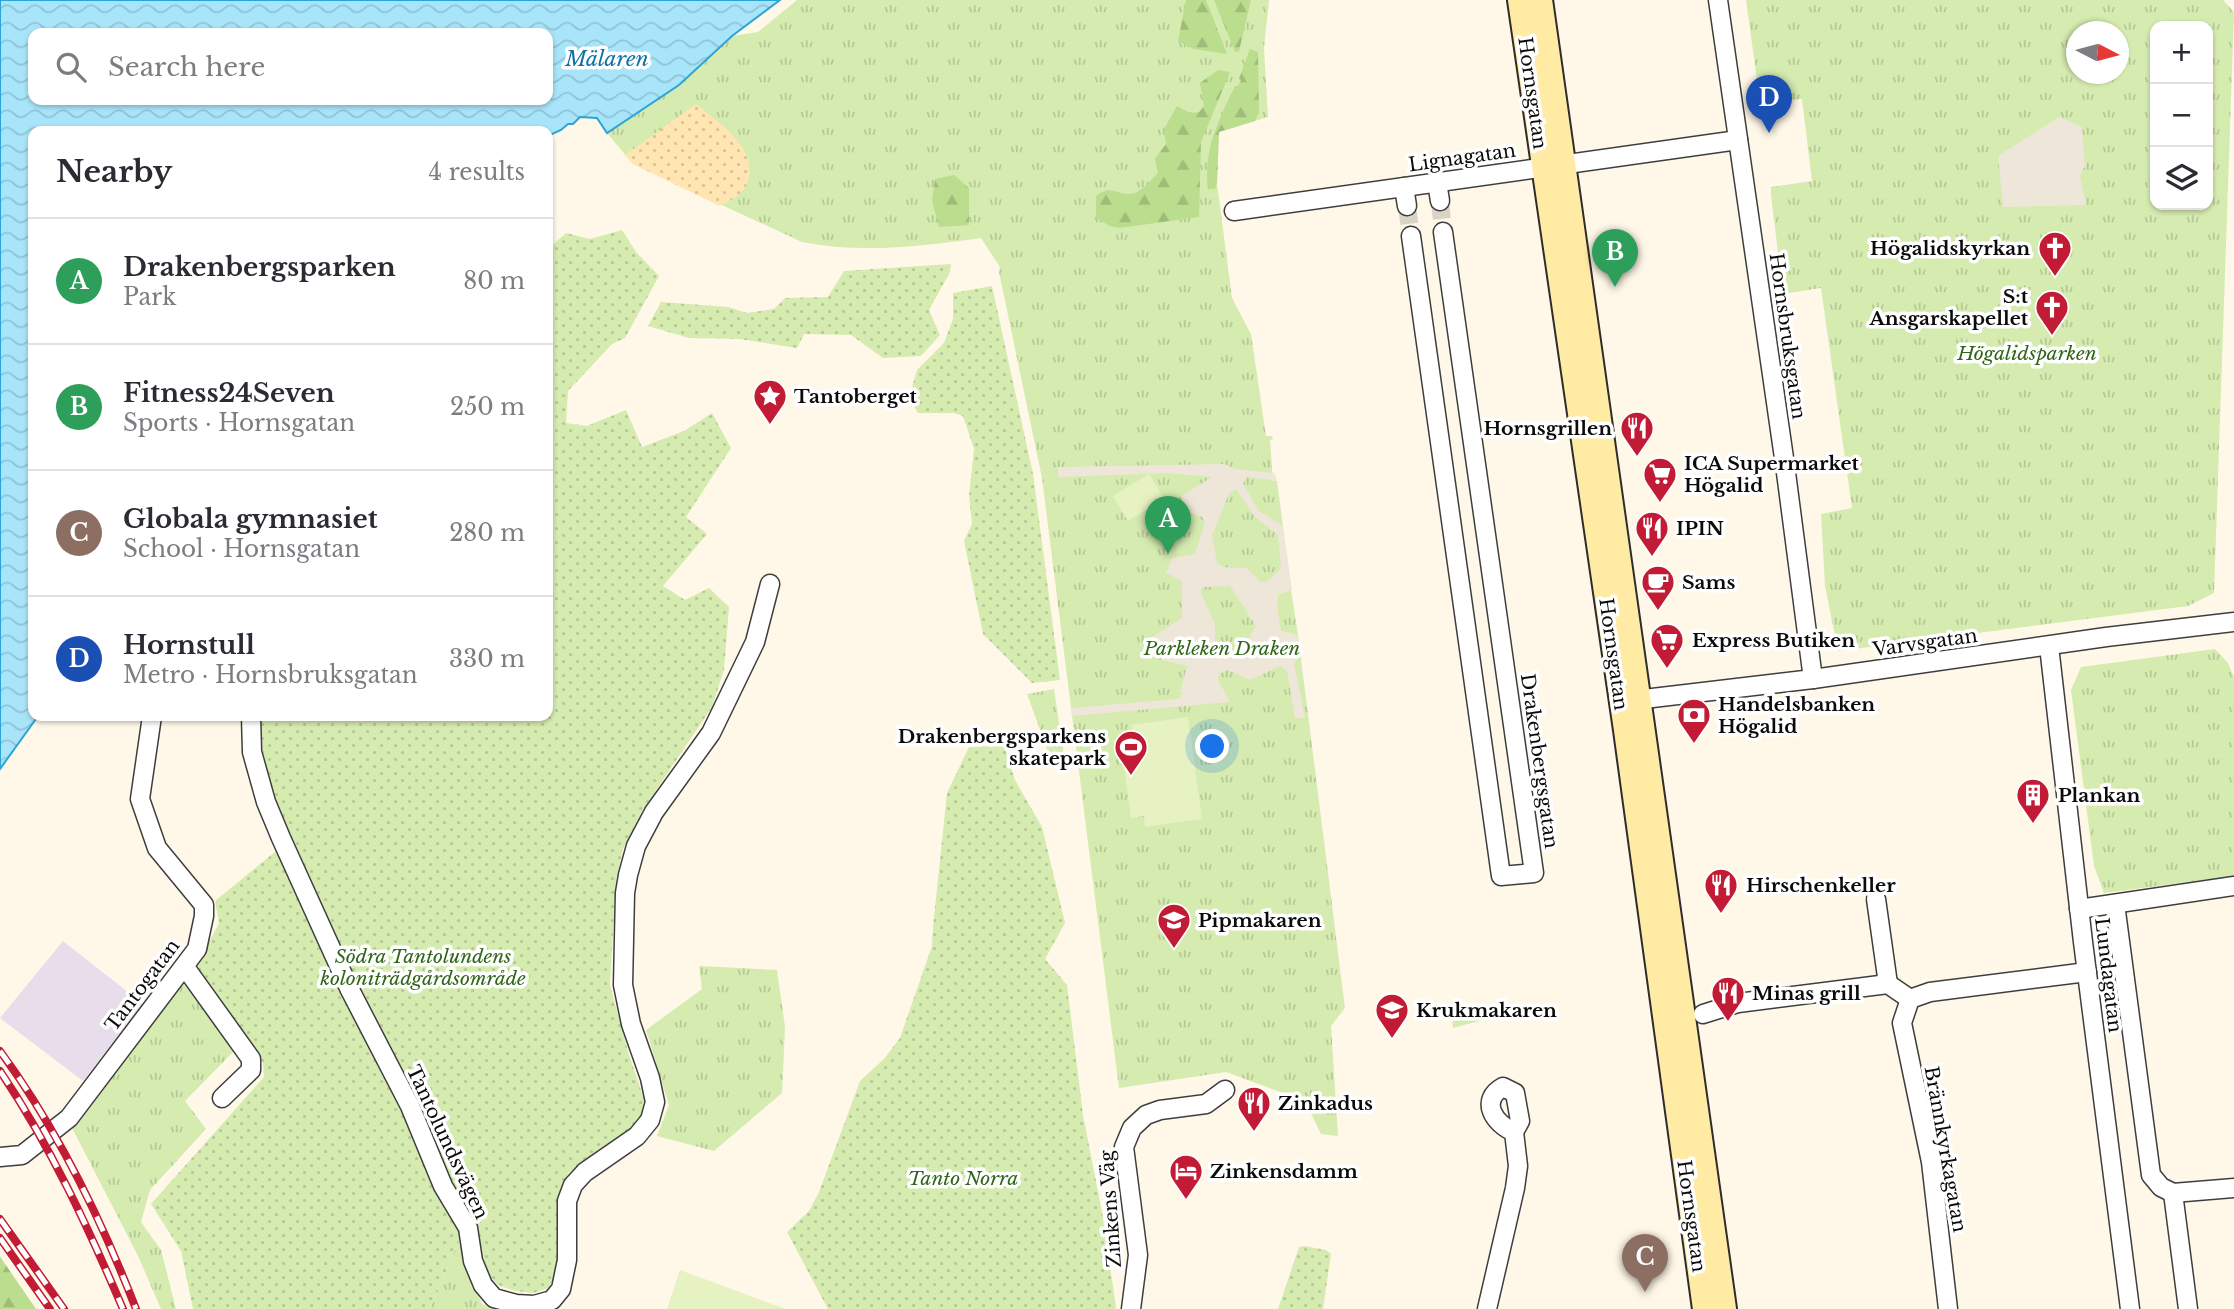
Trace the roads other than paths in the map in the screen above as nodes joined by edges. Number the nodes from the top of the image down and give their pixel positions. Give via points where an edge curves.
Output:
1 (1520, 0) edge
2 (1540, 0) edge
3 (1718, 0) edge
4 (1738, 140) junction
5 (1554, 166) junction
6 (1437, 182) junction
7 (1404, 187) junction
8 (1440, 201) tunnel mouth
9 (1407, 206) tunnel mouth
10 (1234, 211) dead end
11 (1443, 232) tunnel mouth
12 (1411, 236) tunnel mouth
13 (769, 584) dead end
14 (2234, 622) edge
15 (2049, 646) junction
16 (1812, 679) junction
17 (1630, 700) junction
18 (151, 721) edge
19 (251, 721) edge
20 (2234, 886) edge
21 (1876, 899) dead end
22 (2115, 904) junction
23 (2079, 909) junction
24 (185, 967) junction
25 (2087, 972) junction
26 (1888, 984) junction
27 (1910, 999) junction
28 (1703, 1014) dead end
29 (1677, 1037) junction
30 (1225, 1090) dead end
31 (222, 1098) dead end
32 (1514, 1132) dead end
33 (0, 1157) edge
34 (2234, 1188) edge
35 (2173, 1193) junction
36 (1131, 1309) edge
37 (1487, 1309) edge
38 (1705, 1309) edge
39 (1724, 1309) edge
40 (1948, 1309) edge
41 (2130, 1309) edge
42 (2188, 1309) edge

1 - 5 main road, Hornsgatan
2 - 5 main road, Hornsgatan
3 - 4 street, Hornsbruksgatan
4 - 5 street, Lignagatan
4 - 16 street, Hornsbruksgatan
5 - 6 street, Lignagatan
5 - 17 main road, Hornsgatan
6 - 7 street, Lignagatan
6 - 8 street
7 - 9 street
7 - 10 street, Lignagatan
11 - 12 street, Drakenbergsgatan via 1534,873 1500,876
13 - 19 street, Tantolundsvägen via 755,642 717,722 654,812 636,846 628,875 623,985 655,1102 650,1120 637,1136 573,1185 567,1201 567,1261 561,1289 552,1300 534,1305 494,1298 483,1285 473,1261 468,1228 443,1186 410,1106 349,988 266,802 252,752
14 - 15 street, Varvsgatan
15 - 16 street, Varvsgatan
15 - 23 street, Lundagatan
16 - 17 street, Varvsgatan
17 - 29 main road, Hornsgatan
18 - 24 street, Tantogatan via 140,799 157,848 204,905 197,949
20 - 22 street
21 - 26 street
22 - 23 street
22 - 35 street, Lundagatan via 2151,1175
23 - 25 street, Lundagatan
24 - 31 street via 251,1059 251,1070
24 - 33 street, Tantogatan via 69,1118 22,1155
25 - 27 street via 1930,992
25 - 41 street, Lundagatan
26 - 27 street
26 - 28 street via 1738,1003
27 - 40 street, Brännkyrkagatan via 1902,1023 1931,1162
29 - 38 main road, Hornsgatan
29 - 39 main road, Hornsgatan
30 - 36 street, Zinkens Väg via 1206,1104 1146,1115 1132,1128 1124,1147 1138,1255
32 - 37 street via 1515,1188
34 - 35 street
35 - 42 street

